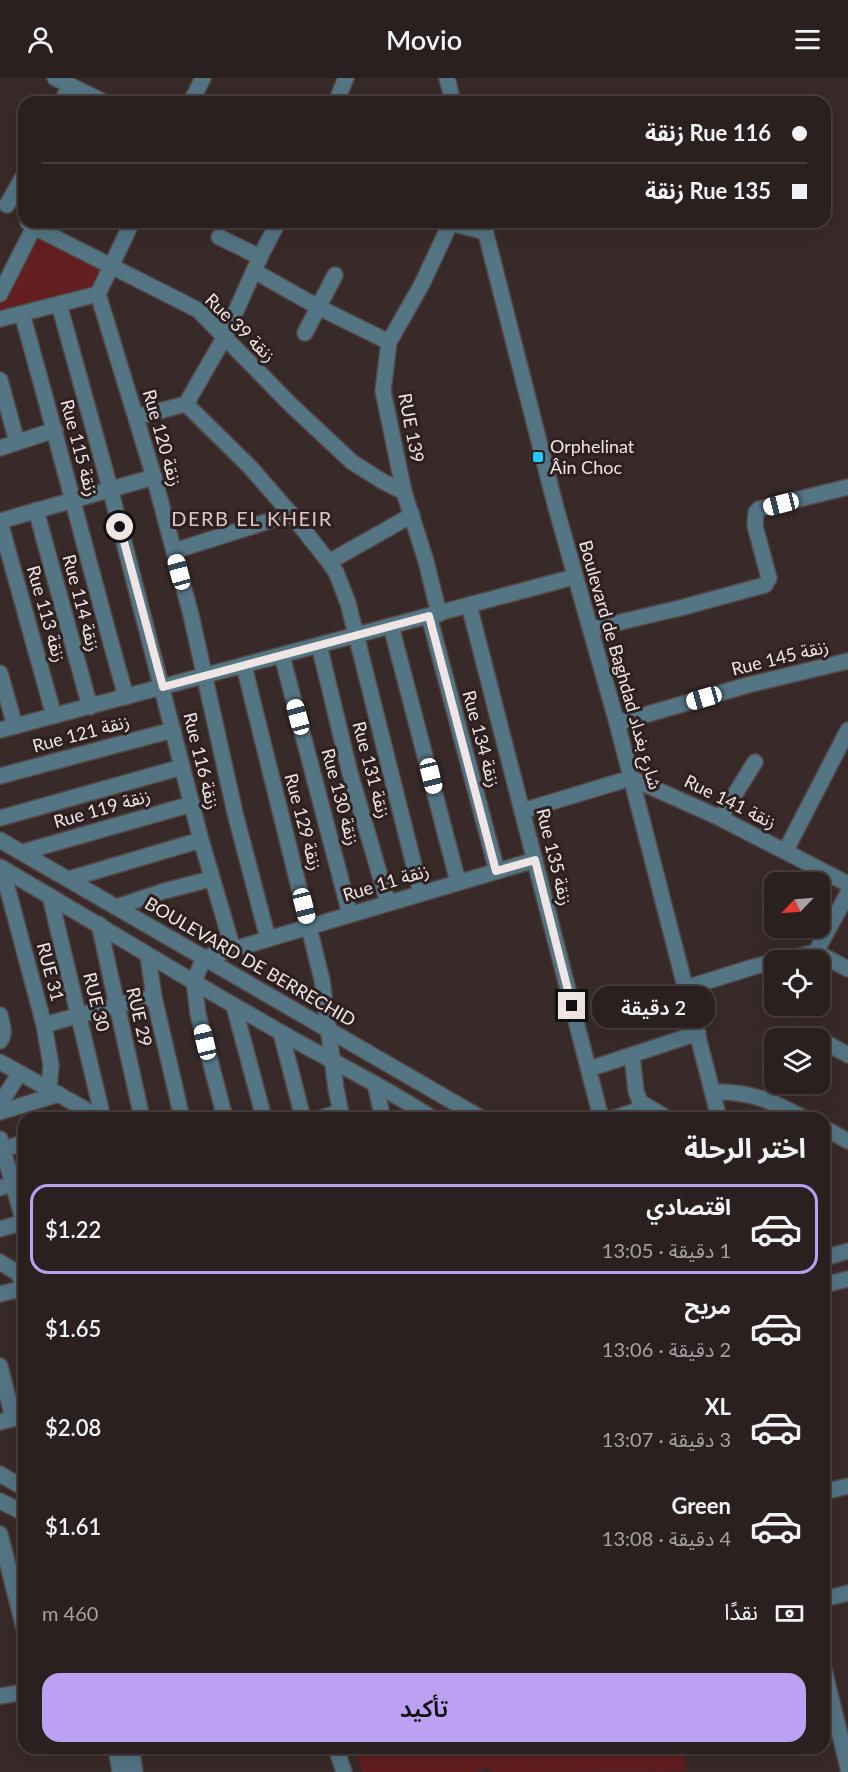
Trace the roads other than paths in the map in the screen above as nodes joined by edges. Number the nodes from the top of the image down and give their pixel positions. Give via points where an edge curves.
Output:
1 (55, 78) edge
2 (346, 78) edge
3 (447, 78) edge
4 (201, 79) edge
5 (70, 85) junction
6 (65, 96) edge
7 (92, 96) edge
8 (194, 96) edge
9 (338, 96) edge
10 (452, 96) edge
11 (18, 183) edge
12 (4, 203) edge
13 (18, 214) edge
14 (27, 228) edge
15 (38, 228) edge
16 (129, 228) edge
17 (275, 228) edge
18 (446, 228) edge
19 (484, 228) edge
20 (219, 237) dead end
21 (257, 264) junction
22 (111, 267) junction
23 (334, 275) dead end
24 (0, 294) edge
25 (98, 294) junction
26 (59, 304) junction
27 (318, 307) junction
28 (22, 314) junction
29 (0, 319) edge
30 (304, 333) dead end
31 (224, 338) junction
32 (389, 342) junction
33 (0, 380) edge
34 (186, 404) junction
35 (136, 417) junction
36 (55, 430) junction
37 (17, 442) junction
38 (0, 448) edge
39 (154, 477) junction
40 (848, 487) edge
41 (110, 488) junction
42 (404, 492) junction
43 (72, 500) junction
44 (36, 510) junction
45 (291, 514) junction
46 (412, 515) junction
47 (0, 522) edge
48 (174, 550) junction
49 (329, 562) junction
50 (574, 577) junction
51 (469, 605) junction
52 (434, 615) junction
53 (391, 626) junction
54 (591, 629) junction
55 (355, 635) junction
56 (319, 645) junction
57 (282, 656) junction
58 (848, 661) edge
59 (244, 666) junction
60 (0, 673) edge
61 (203, 676) junction
62 (163, 687) junction
63 (126, 697) junction
64 (90, 707) junction
65 (54, 716) junction
66 (617, 723) junction
67 (7, 728) edge
68 (173, 730) junction
69 (848, 730) edge
70 (754, 762) dead end
71 (182, 767) junction
72 (0, 776) edge
73 (632, 778) junction
74 (192, 804) junction
75 (522, 811) junction
76 (0, 818) edge
77 (720, 818) junction
78 (0, 840) edge
79 (201, 840) junction
80 (786, 850) junction
81 (23, 852) junction
82 (535, 860) junction
83 (1, 868) edge
84 (496, 871) junction
85 (69, 879) junction
86 (212, 879) junction
87 (458, 882) junction
88 (848, 884) edge
89 (422, 893) junction
90 (848, 893) edge
91 (50, 896) junction
92 (388, 903) junction
93 (116, 907) junction
94 (350, 915) junction
95 (99, 924) junction
96 (310, 926) junction
97 (268, 939) junction
98 (233, 949) junction
99 (817, 950) edge
100 (148, 956) junction
101 (204, 958) junction
102 (830, 959) edge
103 (764, 965) edge
104 (848, 969) edge
105 (194, 981) junction
106 (686, 988) junction
107 (154, 997) junction
108 (116, 1005) junction
109 (234, 1006) junction
110 (79, 1015) junction
111 (1, 1018) edge
112 (44, 1025) junction
113 (328, 1029) junction
114 (281, 1033) junction
115 (698, 1033) junction
116 (0, 1041) edge
117 (830, 1045) edge
118 (632, 1054) junction
119 (848, 1055) edge
120 (331, 1059) junction
121 (0, 1062) edge
122 (589, 1069) junction
123 (20, 1074) junction
124 (375, 1084) junction
125 (54, 1091) junction
126 (714, 1092) junction
127 (0, 1104) edge
128 (647, 1107) junction
129 (0, 1112) edge
130 (91, 1112) edge
131 (101, 1112) edge
132 (141, 1112) edge
133 (181, 1112) edge
134 (223, 1112) edge
135 (262, 1112) edge
136 (301, 1112) edge
137 (340, 1112) edge
138 (382, 1112) edge
139 (421, 1112) edge
140 (472, 1112) edge
141 (600, 1112) edge
142 (632, 1112) edge
143 (656, 1112) edge
144 (718, 1112) edge
145 (792, 1112) edge
146 (830, 1131) edge
147 (848, 1141) edge
148 (18, 1144) edge
149 (1, 1146) edge
150 (12, 1184) edge
151 (18, 1203) edge
152 (18, 1224) edge
153 (0, 1229) edge
154 (848, 1251) edge
155 (830, 1256) edge
156 (17, 1276) edge
157 (848, 1279) edge
158 (830, 1284) edge
159 (0, 1294) edge
160 (0, 1366) edge
161 (12, 1419) edge
162 (0, 1474) edge
163 (18, 1484) edge
164 (848, 1486) edge
165 (830, 1490) edge
166 (0, 1502) edge
167 (18, 1510) edge
168 (0, 1534) edge
169 (848, 1593) edge
170 (830, 1598) edge
171 (18, 1604) edge
172 (830, 1684) edge
173 (18, 1692) edge
174 (1, 1693) edge
175 (842, 1715) edge
176 (117, 1754) edge
177 (132, 1754) edge
178 (338, 1754) edge
179 (848, 1768) edge
180 (120, 1772) edge
181 (135, 1772) edge
182 (344, 1772) edge

1 - 5 street
2 - 9 street
3 - 10 street
4 - 8 street
5 - 6 street
5 - 7 street
11 - 12 street
12 - 13 street, Rue 39 زنقة
14 - 24 street
15 - 22 street, Rue 39 زنقة
16 - 22 street
17 - 21 street
18 - 32 street, RUE 139 via 422,284
19 - 50 street, Boulevard de Baghdad شارع بغداد
20 - 21 street
21 - 27 street
21 - 31 street
22 - 25 street
22 - 31 street, Rue 39 زنقة via 198,310
23 - 27 street
25 - 26 street
25 - 35 street, Rue 120 زنقة
26 - 28 street
26 - 41 street, Rue 116 زنقة
27 - 30 street
27 - 32 street
28 - 29 street
28 - 36 street, Rue 115 زنقة
31 - 34 street
31 - 42 street, Rue 39 زنقة via 352,462
32 - 42 street, RUE 139 via 383,391
33 - 37 street
34 - 35 street
34 - 45 street
35 - 39 street, Rue 120 زنقة
36 - 37 street
36 - 43 street, Rue 115 زنقة
37 - 38 street
39 - 41 street
39 - 48 street, Rue 120 زنقة
40 - 54 street via 756,512 755,526 769,578 765,585
41 - 43 street
41 - 62 street, Rue 116 زنقة
42 - 46 street, RUE 139
43 - 44 street
43 - 63 street, Rue 115 زنقة
44 - 47 street
44 - 64 street, Rue 114 زنقة
45 - 48 street
45 - 49 street
46 - 49 street
46 - 52 street, RUE 139 via 426,561
47 - 65 street, Rue 113 زنقة
48 - 61 street, Rue 120 زنقة
49 - 55 street via 348,603
50 - 51 street
50 - 54 street, Boulevard de Baghdad شارع بغداد
51 - 52 street
51 - 75 street, Rue 135 زنقة
52 - 53 street
52 - 84 street, Rue 134 زنقة
53 - 55 street
53 - 87 street
54 - 66 street, Boulevard de Baghdad شارع بغداد
55 - 56 street
55 - 89 street
56 - 57 street
56 - 92 street, Rue 131 زنقة via 350,773
57 - 59 street
57 - 94 street, Rue 130 زنقة
58 - 66 street, Rue 145 زنقة
59 - 61 street
59 - 96 street, Rue 129 زنقة
60 - 67 street
61 - 62 street
61 - 97 street, Rue 120 زنقة
62 - 63 street
62 - 68 street, Rue 116 زنقة
63 - 64 street
64 - 65 street
65 - 67 street
66 - 73 street, Boulevard de Baghdad شارع بغداد
68 - 71 street, Rue 116 زنقة
68 - 72 street, Rue 121 زنقة
69 - 80 street
70 - 77 street
71 - 74 street, Rue 116 زنقة
71 - 76 street
73 - 75 street
73 - 77 street, Rue 141 زنقة
73 - 106 street, Boulevard de Baghdad شارع بغداد
74 - 79 street, Rue 116 زنقة
74 - 81 street, Rue 119 زنقة
75 - 82 street, Rue 135 زنقة
77 - 80 street, Rue 141 زنقة
78 - 81 street, BOULEVARD DE BERRECHID
79 - 85 street
79 - 86 street, Rue 116 زنقة
80 - 88 street, Rue 141 زنقة
81 - 85 street, BOULEVARD DE BERRECHID
82 - 84 street, Rue 11 زنقة
82 - 122 street, Rue 135 زنقة
83 - 91 street
83 - 112 street, RUE 31
84 - 87 street, Rue 11 زنقة
85 - 93 street, BOULEVARD DE BERRECHID
86 - 93 street
86 - 98 street, Rue 116 زنقة
87 - 89 street, Rue 11 زنقة
89 - 92 street, Rue 11 زنقة
90 - 99 street
91 - 95 street
91 - 110 street, RUE 30
92 - 94 street, Rue 11 زنقة
93 - 101 street, BOULEVARD DE BERRECHID
94 - 96 street, Rue 11 زنقة
95 - 100 street
95 - 108 street, RUE 29
96 - 97 street, Rue 11 زنقة
96 - 113 street, Rue 129 زنقة
97 - 98 street, Rue 11 زنقة
98 - 101 street, Rue 11 زنقة
100 - 105 street
100 - 107 street
101 - 105 street
101 - 113 street, BOULEVARD DE BERRECHID
102 - 104 street
103 - 106 street
105 - 109 street
105 - 134 street via 198,1014
106 - 115 street, Boulevard de Baghdad شارع بغداد
107 - 108 street
107 - 133 street
108 - 110 street
108 - 132 street, RUE 29
109 - 114 street
109 - 135 street
110 - 112 street
110 - 131 street, RUE 30
111 - 116 street via 4,1036
112 - 125 street, RUE 31
113 - 120 street, Rue 129 زنقة
113 - 140 street, BOULEVARD DE BERRECHID
114 - 120 street
114 - 136 street
115 - 118 street
115 - 126 street, Boulevard de Baghdad شارع بغداد
117 - 119 street
118 - 122 street
118 - 128 street via 638,1098
120 - 124 street
120 - 137 street, Rue 129 زنقة
121 - 123 street
122 - 141 street, Rue 135 زنقة
123 - 125 street
123 - 127 street
124 - 138 street
124 - 139 street
125 - 129 street
125 - 130 street
126 - 144 street, Boulevard de Baghdad شارع بغداد
126 - 145 street via 757,1095
128 - 142 street
128 - 143 street
146 - 147 street
148 - 149 street
149 - 150 street
150 - 151 street
152 - 153 street
154 - 155 street
156 - 159 street
157 - 158 street
160 - 161 street
162 - 163 street
164 - 165 street
166 - 167 street
168 - 171 street
169 - 170 street
172 - 175 street
173 - 174 street
175 - 179 street
176 - 180 street
177 - 181 street
178 - 182 street

